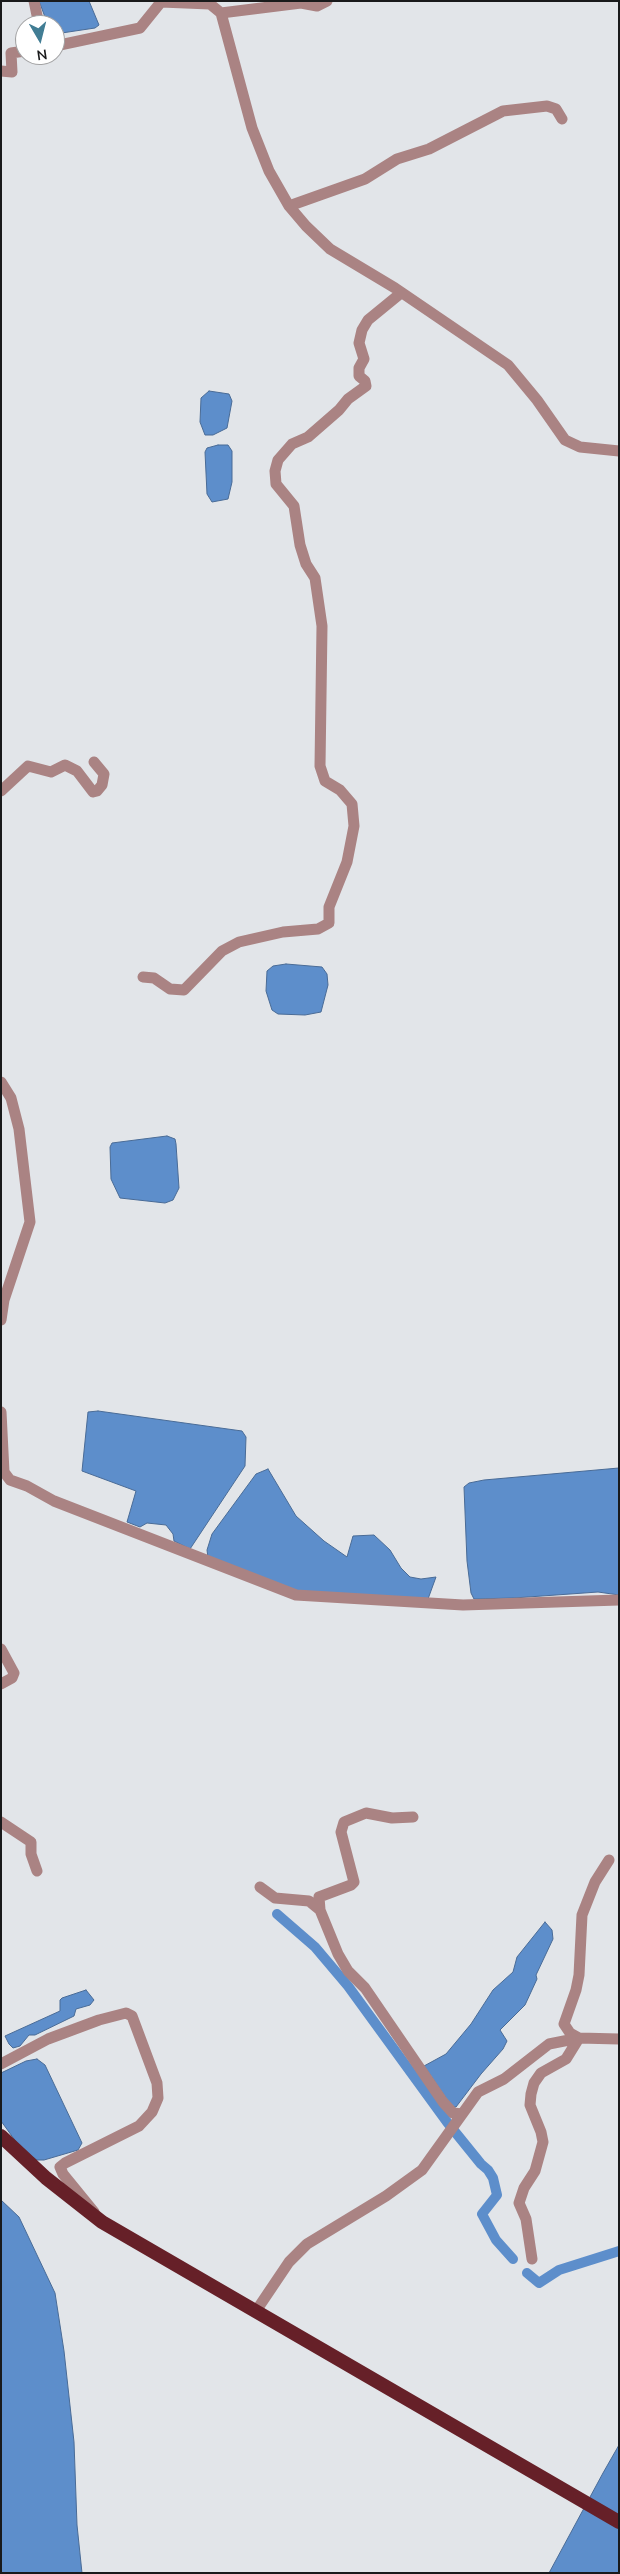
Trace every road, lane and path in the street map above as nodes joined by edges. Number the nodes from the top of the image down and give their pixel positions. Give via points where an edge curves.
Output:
1 (34, 1) edge
2 (327, 1) edge
3 (221, 13) junction
4 (37, 15) edge
5 (65, 44) edge
6 (15, 52) edge
7 (1, 71) edge
8 (562, 119) dead end
9 (289, 206) junction
10 (401, 293) junction
11 (619, 451) edge
12 (94, 762) dead end
13 (1, 791) edge
14 (143, 978) dead end
15 (1, 1082) edge
16 (1, 1320) edge
17 (1, 1412) edge
18 (6, 1484) edge
19 (619, 1600) edge
20 (1, 1649) edge
21 (1, 1684) edge
22 (413, 1818) dead end
23 (1, 1822) edge
24 (609, 1860) dead end
25 (37, 1871) dead end
26 (260, 1887) dead end
27 (320, 1910) junction
28 (579, 2038) junction
29 (619, 2039) edge
30 (1, 2064) edge
31 (455, 2123) junction
32 (1, 2136) edge
33 (102, 2222) junction
34 (532, 2259) dead end
35 (256, 2311) junction
36 (619, 2522) edge

1 - 4 street
2 - 3 street via 317,6 301,3
3 - 5 street via 210,4 161,2 140,28
3 - 9 street via 252,128 269,171
6 - 7 street via 11,53 12,72
8 - 9 street via 556,109 547,106 503,111 430,149 397,159 365,179
9 - 10 street via 330,249
10 - 11 street via 508,365 538,400 565,440 580,447
10 - 14 street via 368,320 362,330 359,343 364,359 359,376 366,386 308,437 292,444 278,460 275,471 276,484 294,506 300,546 306,564 316,578 322,626 320,766 325,781 340,790 352,804 354,826 347,862 329,907 329,923 318,929 284,932 239,942 222,951 184,990 170,989 154,978
12 - 13 street via 104,774 97,791 93,792 77,771 65,765 50,772 28,766
15 - 16 street via 11,1098 20,1129 30,1222 4,1300
17 - 18 street
18 - 19 street via 27,1486 54,1501 296,1595 463,1605
20 - 21 street via 14,1673 12,1678
22 - 27 street via 366,1813 344,1822 341,1832 354,1882 319,1897
23 - 25 street via 31,1842
24 - 28 street via 595,1882 582,1915 579,1975 564,2024
26 - 27 street via 276,1898 309,1901
27 - 31 street via 348,1971 365,1988 453,2113
28 - 29 street
28 - 31 street via 549,2044 504,2079 478,2092
28 - 34 street via 566,2059 541,2074 531,2094 530,2105 542,2142 536,2171 524,2188 519,2203 526,2219
30 - 33 street via 48,2039 99,2020 126,2013 132,2016 157,2083 158,2098 152,2112 139,2126 60,2167
31 - 35 street via 422,2170 307,2244 289,2262
32 - 33 highway via 46,2178
33 - 35 highway
35 - 36 highway

